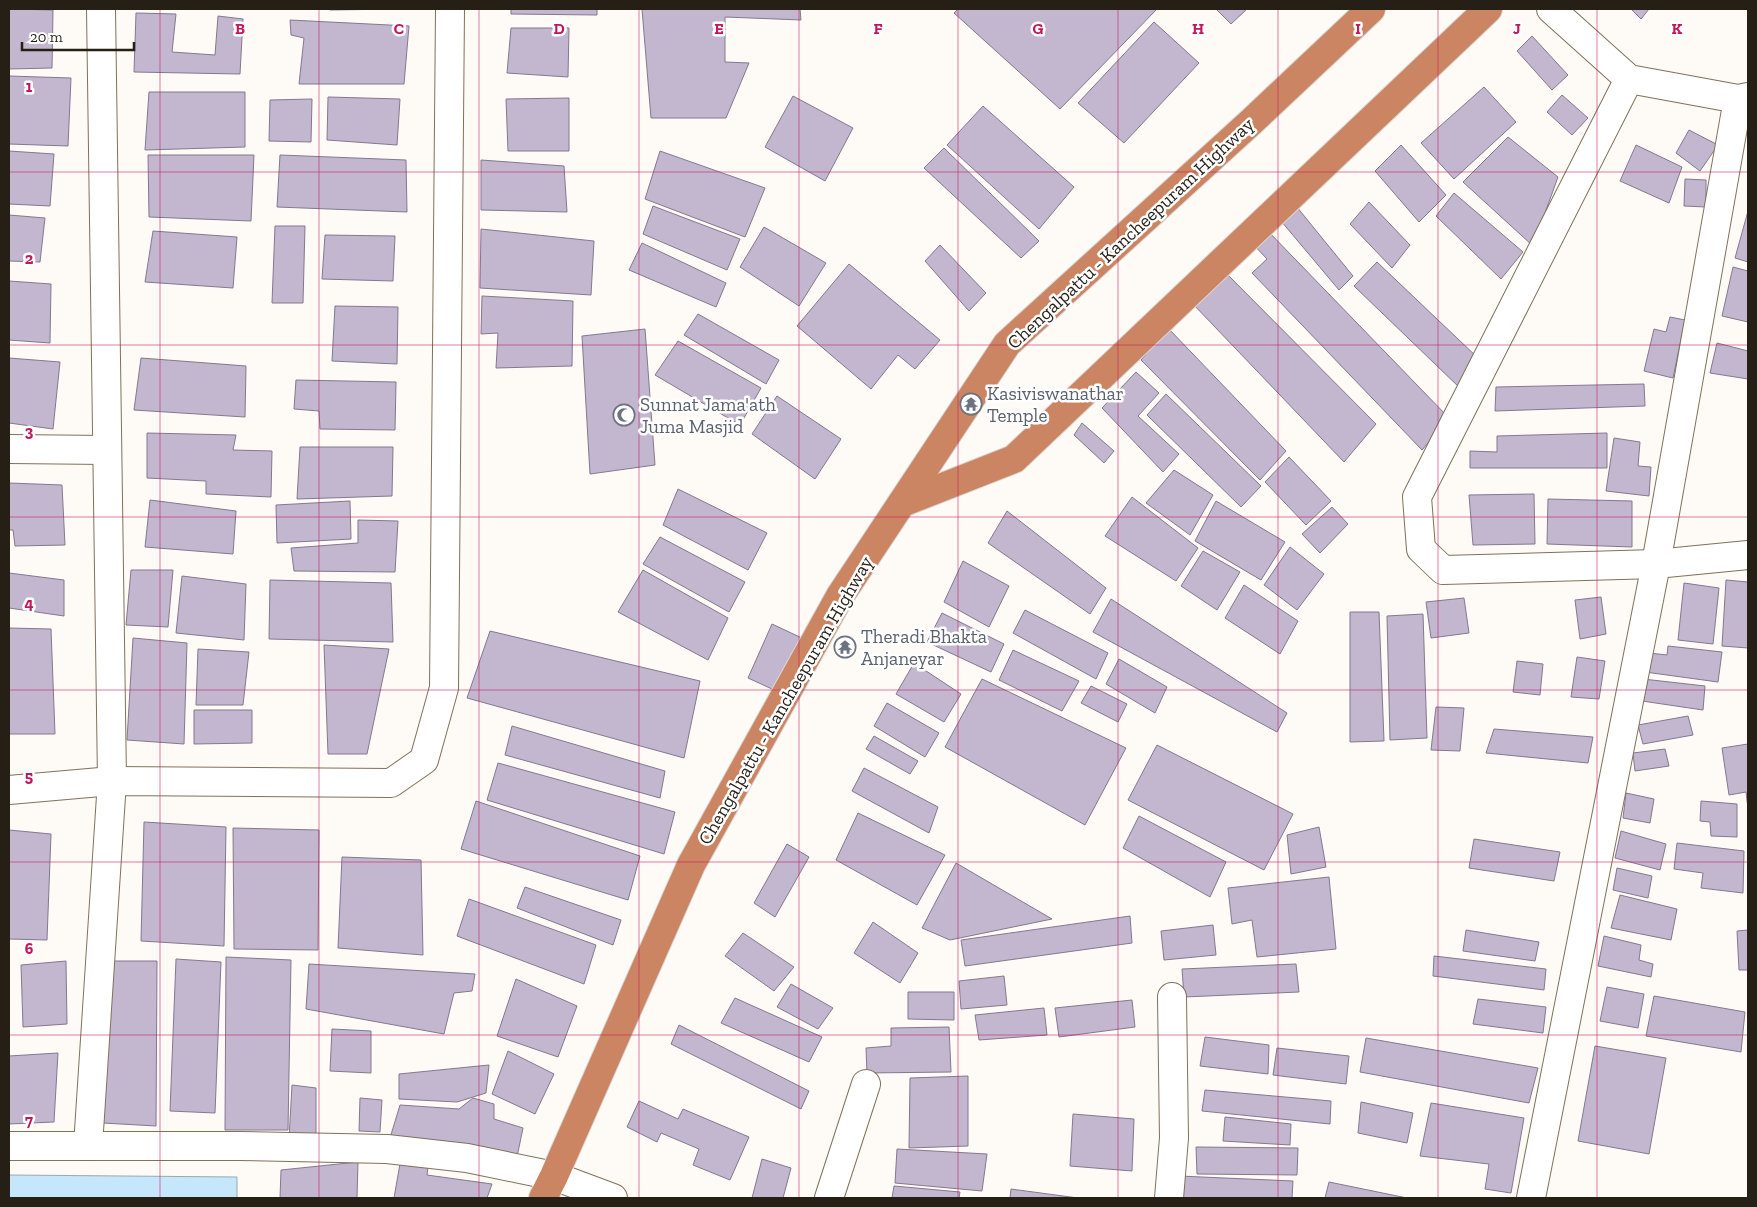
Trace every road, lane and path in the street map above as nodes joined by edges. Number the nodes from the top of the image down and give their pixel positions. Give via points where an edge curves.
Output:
1 (101, 9) edge
2 (450, 9) edge
3 (1371, 9) edge
4 (1488, 9) edge
5 (1551, 9) edge
6 (1629, 79) junction
7 (1743, 98) edge
8 (9, 449) edge
9 (107, 450) junction
10 (902, 503) junction
11 (1748, 555) edge
12 (1656, 564) junction
13 (112, 781) junction
14 (9, 790) edge
15 (1172, 997) dead end
16 (866, 1084) dead end
17 (9, 1146) edge
18 (88, 1146) junction
19 (548, 1187) edge
20 (613, 1198) edge
21 (829, 1198) edge
22 (1169, 1198) edge
23 (1531, 1198) edge

1 - 9 street
2 - 13 street via 444,688 424,760 391,783
3 - 10 highway, Chengalpattu - Kancheepuram Highway via 1007,344
4 - 10 highway via 1014,459
5 - 6 street
6 - 7 street
6 - 12 street via 1417,497 1421,549 1442,570
7 - 12 street
8 - 9 street
9 - 13 street
10 - 19 highway, Chengalpattu - Kancheepuram Highway via 840,596 691,865
11 - 12 street
12 - 23 street
13 - 14 street
13 - 18 street
15 - 22 street via 1174,1138
16 - 21 street
17 - 18 street
18 - 19 street via 387,1149 467,1158
19 - 20 street

